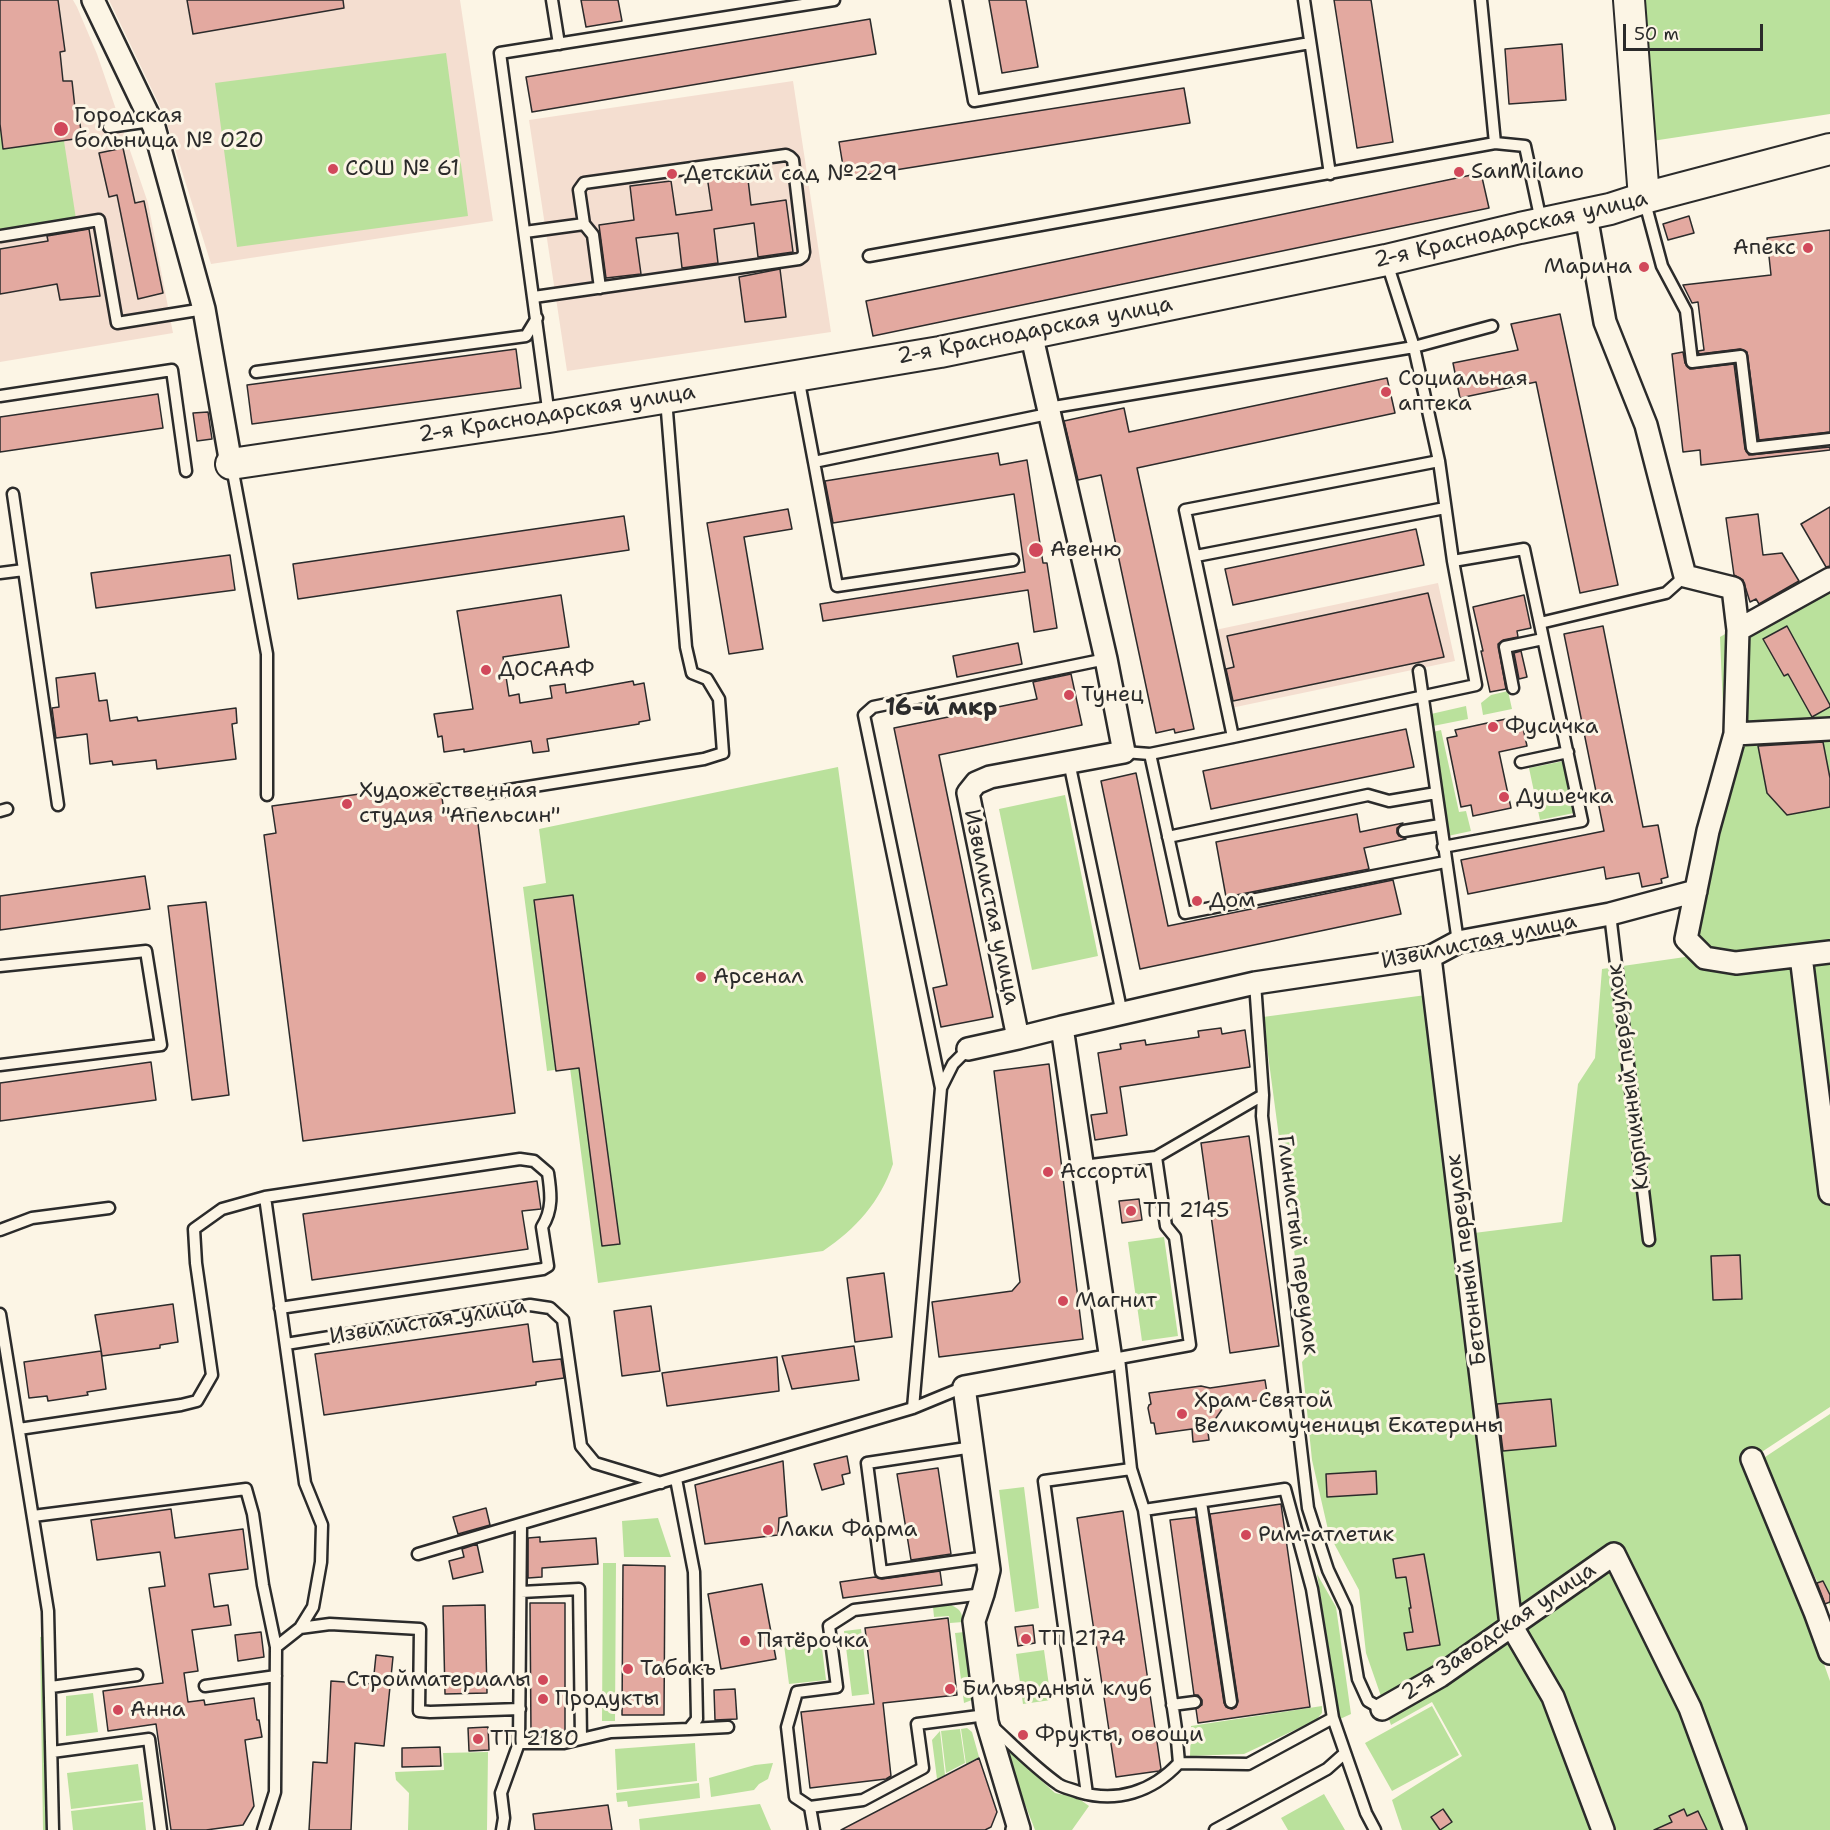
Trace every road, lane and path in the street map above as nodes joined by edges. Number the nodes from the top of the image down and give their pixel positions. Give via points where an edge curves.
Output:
1 (93, 0) edge
2 (552, 0) edge
3 (834, 0) edge
4 (956, 0) edge
5 (1304, 0) edge
6 (1481, 0) edge
7 (1629, 0) edge
8 (1310, 43) junction
9 (559, 44) junction
10 (151, 121) junction
11 (109, 127) dead end
12 (1830, 138) edge
13 (1495, 143) junction
14 (1830, 149) edge
15 (1330, 174) junction
16 (1644, 192) junction
17 (1586, 215) junction
18 (1542, 223) junction
19 (584, 224) junction
20 (525, 232) junction
21 (0, 236) edge
22 (869, 256) dead end
23 (1386, 260) junction
24 (600, 288) junction
25 (534, 297) junction
26 (204, 309) junction
27 (537, 318) junction
28 (1492, 326) dead end
29 (1031, 333) junction
30 (1414, 347) junction
31 (256, 372) dead end
32 (798, 375) junction
33 (0, 396) edge
34 (666, 397) junction
35 (1048, 411) junction
36 (549, 417) junction
37 (1830, 439) edge
38 (1439, 460) junction
39 (814, 462) junction
40 (231, 464) junction
41 (186, 471) dead end
42 (13, 494) dead end
43 (1445, 508) junction
44 (1196, 556) junction
45 (1013, 560) dead end
46 (1453, 561) junction
47 (24, 570) junction
48 (0, 573) edge
49 (1685, 576) junction
50 (1830, 579) edge
51 (1540, 623) junction
52 (1737, 630) junction
53 (1543, 639) junction
54 (1106, 658) junction
55 (1419, 671) dead end
56 (1514, 688) dead end
57 (1422, 696) junction
58 (1830, 729) edge
59 (1735, 734) junction
60 (1233, 736) junction
61 (1124, 752) junction
62 (1568, 752) junction
63 (1150, 754) junction
64 (1069, 762) junction
65 (1521, 762) dead end
66 (490, 793) dead end
67 (1436, 793) junction
68 (267, 795) dead end
69 (58, 805) dead end
70 (1440, 825) junction
71 (1404, 831) dead end
72 (1168, 837) junction
73 (1443, 847) junction
74 (1446, 862) junction
75 (1696, 891) junction
76 (1610, 914) junction
77 (1458, 942) junction
78 (1830, 952) edge
79 (1801, 956) junction
80 (1430, 957) junction
81 (0, 966) edge
82 (1255, 984) junction
83 (1122, 1014) junction
84 (1062, 1027) junction
85 (1018, 1038) junction
86 (968, 1049) joint
87 (0, 1065) edge
88 (940, 1088) junction
89 (1263, 1095) junction
90 (1156, 1157) junction
91 (1083, 1166) junction
92 (1830, 1193) edge
93 (265, 1197) junction
94 (108, 1208) dead end
95 (0, 1230) edge
96 (1649, 1240) dead end
97 (280, 1308) junction
98 (0, 1314) edge
99 (286, 1344) junction
100 (1115, 1359) junction
101 (964, 1387) junction
102 (913, 1408) junction
103 (19, 1429) junction
104 (973, 1448) junction
105 (1752, 1459) dead end
106 (1131, 1469) junction
107 (676, 1479) junction
108 (661, 1483) junction
109 (1201, 1502) junction
110 (1144, 1510) junction
111 (33, 1516) junction
112 (521, 1525) junction
113 (418, 1554) dead end
114 (987, 1557) junction
115 (520, 1592) junction
116 (983, 1594) junction
117 (1511, 1625) junction
118 (300, 1628) junction
119 (276, 1647) junction
120 (1830, 1653) edge
121 (137, 1675) dead end
122 (276, 1676) junction
123 (204, 1686) dead end
124 (51, 1687) junction
125 (1195, 1702) dead end
126 (1231, 1702) dead end
127 (1172, 1705) junction
128 (520, 1709) junction
129 (1383, 1709) joint
130 (987, 1718) junction
131 (1333, 1718) junction
132 (728, 1726) dead end
133 (688, 1729) junction
134 (581, 1739) junction
135 (519, 1743) junction
136 (52, 1752) junction
137 (1345, 1753) junction
138 (1179, 1763) junction
139 (1087, 1794) junction
140 (810, 1807) junction
141 (53, 1830) edge
142 (161, 1830) edge
143 (263, 1830) edge
144 (502, 1830) edge
145 (814, 1830) edge
146 (1018, 1830) edge
147 (1215, 1830) edge
148 (1376, 1830) edge
149 (1603, 1830) edge
150 (1735, 1830) edge

1 - 10 street
2 - 9 lane
3 - 9 lane
4 - 8 lane via 974,101
5 - 8 lane
6 - 13 lane
7 - 16 street
8 - 15 lane
9 - 20 lane via 500,53
10 - 11 lane
10 - 26 street
12 - 16 street
13 - 15 lane
13 - 18 lane via 1525,146
14 - 16 street, 2-я Краснодарская улица
15 - 22 lane
16 - 17 street, 2-я Краснодарская улица
16 - 37 lane via 1662,266 1686,311 1692,362 1741,356 1752,447
17 - 18 street, 2-я Краснодарская улица
17 - 49 street via 1605,322 1646,425
18 - 23 street, 2-я Краснодарская улица
19 - 20 lane
19 - 24 lane via 593,235
19 - 24 lane via 579,189 584,183 786,155 793,160 803,256
20 - 25 lane
21 - 26 lane via 99,220 117,323
23 - 29 street, 2-я Краснодарская улица
23 - 30 lane
24 - 25 lane
25 - 27 lane
26 - 40 street
27 - 31 lane via 526,336
27 - 36 lane
28 - 30 lane
29 - 32 street, 2-я Краснодарская улица
29 - 35 street
30 - 35 lane
30 - 38 lane
32 - 34 street, 2-я Краснодарская улица
32 - 39 lane
33 - 41 lane via 172,370
34 - 36 street, 2-я Краснодарская улица
34 - 66 lane via 686,647 692,673 707,680 719,699 723,753
35 - 39 lane
35 - 54 street
36 - 40 street, 2-я Краснодарская улица
38 - 43 lane
38 - 44 lane via 1185,510
39 - 45 lane via 837,586
40 - 68 lane via 267,654
42 - 47 lane
43 - 44 lane
43 - 46 lane
44 - 60 lane
46 - 51 lane via 1524,549
46 - 57 lane via 1476,685
47 - 48 lane
47 - 69 lane
49 - 51 lane via 1666,592
49 - 52 street via 1733,588
50 - 52 street
51 - 53 lane
52 - 59 street
53 - 56 lane via 1505,647
53 - 62 lane
54 - 61 street
54 - 88 lane via 873,707 864,715
55 - 57 lane
57 - 60 lane
57 - 67 lane
58 - 59 street
59 - 75 street
60 - 63 lane
61 - 63 lane
61 - 64 street, Извилистая улица
62 - 65 lane
62 - 73 lane via 1582,821
63 - 72 lane
64 - 83 lane
64 - 85 street, Извилистая улица via 990,777 976,783 968,794
67 - 70 lane
67 - 72 lane via 1389,801 1368,795
70 - 71 lane
70 - 73 lane
72 - 74 lane via 1185,913
73 - 74 lane
74 - 77 lane
75 - 76 street, Извилистая улица
75 - 79 street via 1686,939 1705,958 1736,963
76 - 77 street, Извилистая улица
76 - 96 lane, Кирпичный переулок
77 - 80 street, Извилистая улица
78 - 79 street
79 - 92 street
80 - 82 street, Извилистая улица
80 - 117 street, Бетонный переулок
81 - 87 lane via 146,951 161,1045
82 - 83 street, Извилистая улица
82 - 89 lane, Глинистый переулок
83 - 84 street, Извилистая улица
84 - 85 street, Извилистая улица
84 - 91 street
85 - 86 street, Извилистая улица
86 - 88 lane via 953,1064
88 - 102 lane
89 - 90 lane
89 - 129 lane, Глинистый переулок via 1262,1116 1308,1508 1328,1570 1346,1608 1358,1679 1368,1701
90 - 91 lane
90 - 100 lane via 1166,1226 1175,1237 1190,1345
91 - 100 street
93 - 97 lane
93 - 97 lane via 520,1159 534,1161 548,1173 549,1216 542,1227 548,1266 543,1269
93 - 103 lane via 222,1209 194,1229 212,1375 197,1401
94 - 95 lane via 32,1218
97 - 99 lane
98 - 103 lane
99 - 108 lane, Извилистая улица via 530,1305 550,1308 563,1320 581,1446 595,1463
99 - 118 lane via 305,1483 322,1525 321,1562 313,1607
100 - 101 street
100 - 106 lane
101 - 102 lane
101 - 104 street
102 - 107 lane
103 - 111 lane
104 - 114 street
104 - 114 lane via 867,1463 881,1572
105 - 120 street
106 - 110 lane
106 - 139 lane via 1044,1481
107 - 108 lane
107 - 133 lane via 694,1572 697,1719
108 - 112 lane
109 - 110 lane
109 - 126 lane
109 - 131 lane via 1285,1490 1312,1589
110 - 127 lane
111 - 119 lane via 246,1489
111 - 124 lane via 48,1611
112 - 113 lane
112 - 115 lane
114 - 116 street via 989,1570
115 - 128 lane
115 - 134 lane via 579,1589
116 - 130 street via 974,1621
116 - 140 lane via 854,1610 829,1626 837,1687 797,1692 787,1726 795,1797
117 - 129 street, 2-я Заводская улица via 1440,1676
117 - 149 street, Бетонный переулок via 1553,1696
117 - 150 street, 2-я Заводская улица via 1618,1561 1690,1708
118 - 119 lane
118 - 128 lane via 330,1624 420,1629 419,1711
119 - 122 lane
121 - 124 lane
122 - 123 lane
122 - 143 lane via 274,1792
124 - 136 lane
125 - 127 lane
127 - 138 lane
128 - 135 lane
130 - 139 lane via 1059,1785
130 - 140 lane via 917,1724 923,1768 863,1800
130 - 146 street
131 - 137 lane
131 - 138 lane via 1248,1764
132 - 133 lane
133 - 134 lane via 611,1732
134 - 135 lane
135 - 144 lane via 501,1793
136 - 141 lane
136 - 142 lane via 149,1739
137 - 147 lane via 1327,1769
137 - 148 lane
138 - 139 lane via 1168,1775 1138,1791 1113,1798
140 - 145 lane

